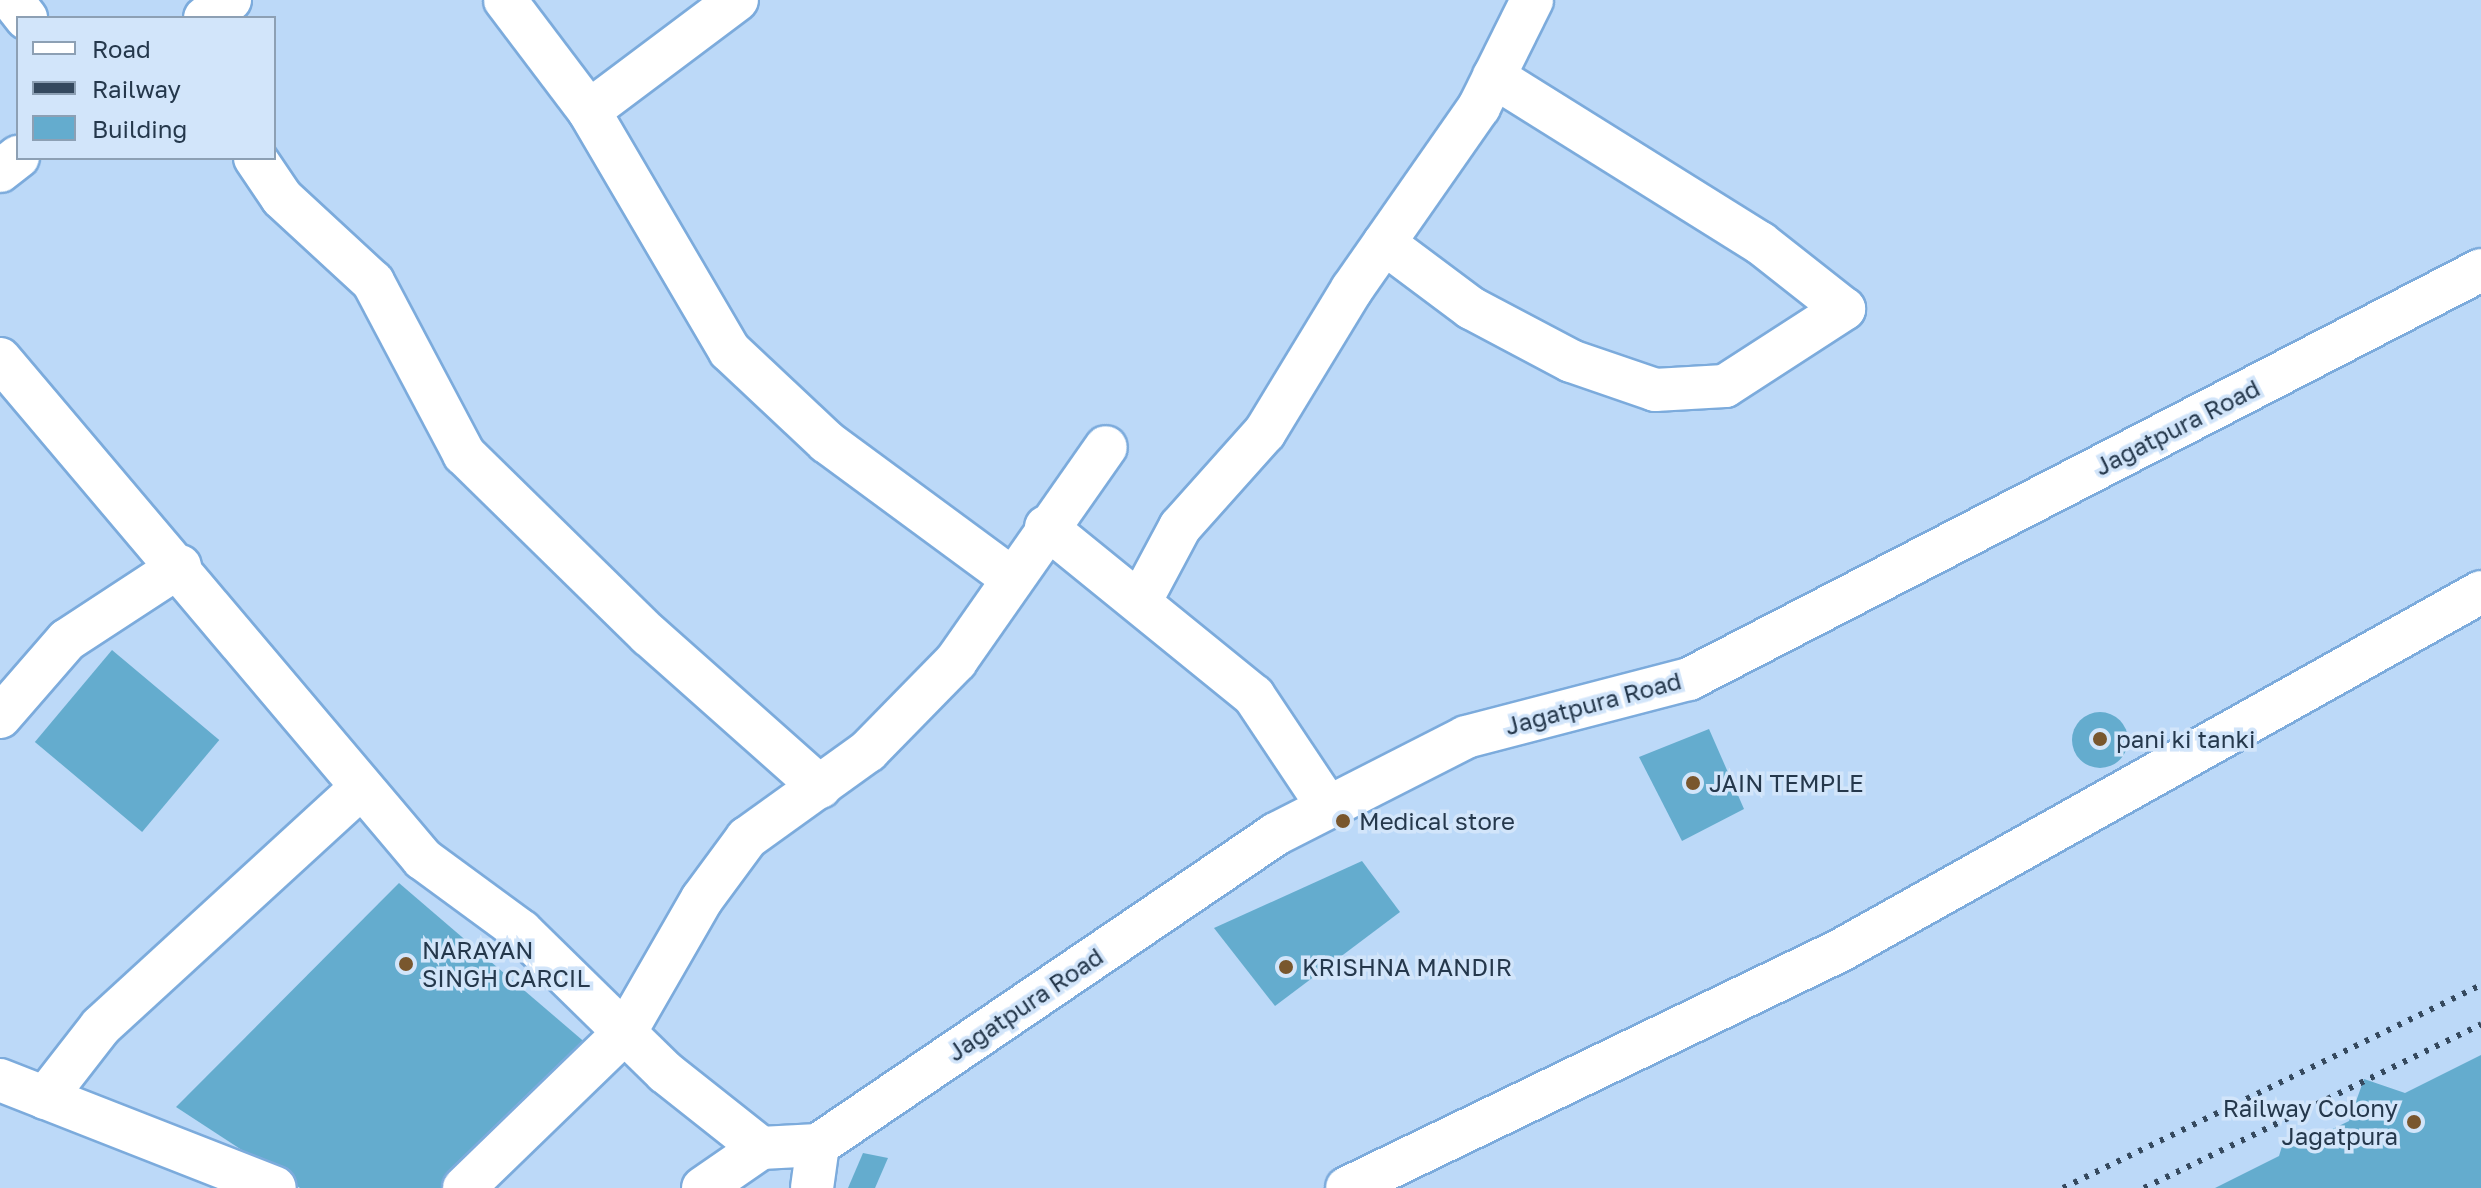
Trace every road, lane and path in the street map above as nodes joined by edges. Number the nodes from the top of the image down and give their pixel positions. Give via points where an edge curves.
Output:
1 (12, 0) edge
2 (230, 0) edge
3 (505, 0) edge
4 (737, 0) edge
5 (1532, 0) edge
6 (24, 16) edge
7 (208, 16) edge
8 (1494, 77) junction
9 (589, 111) junction
10 (16, 159) edge
11 (256, 160) edge
12 (0, 171) edge
13 (1384, 243) junction
14 (2481, 270) edge
15 (0, 359) edge
16 (1106, 447) dead end
17 (1046, 527) junction
18 (180, 566) junction
19 (1010, 577) junction
20 (2481, 592) edge
21 (1141, 600) junction
22 (0, 717) edge
23 (820, 787) junction
24 (361, 788) junction
25 (1328, 807) junction
26 (626, 1031) junction
27 (0, 1080) edge
28 (45, 1098) junction
29 (818, 1145) junction
30 (761, 1148) junction
31 (203, 1172) edge
32 (275, 1188) edge
33 (464, 1188) edge
34 (703, 1188) edge
35 (812, 1188) edge
36 (1347, 1188) edge

1 - 6 street
2 - 7 street
3 - 9 street
4 - 9 street
5 - 8 street
8 - 13 street
8 - 13 street via 1760,243 1844,309 1725,386 1655,390 1571,361 1471,308
9 - 19 street via 730,351 827,442
10 - 12 street
11 - 23 street via 282,198 373,282 464,454 649,635
13 - 21 street via 1265,432 1180,527
14 - 25 street, Jagatpura Road via 1689,679 1466,737
15 - 18 street
16 - 17 street
17 - 19 street
17 - 21 street
18 - 22 street via 67,640
18 - 24 street
19 - 23 street via 956,661 868,751
20 - 36 street via 1841,950
21 - 25 street via 1254,696
23 - 26 street via 747,838 702,899
24 - 26 street via 423,859 521,931
24 - 28 street via 101,1026
25 - 29 street, Jagatpura Road via 1276,834
26 - 30 street
26 - 33 street
27 - 28 street
28 - 31 street
29 - 30 street
29 - 35 street
30 - 34 street
31 - 32 street

